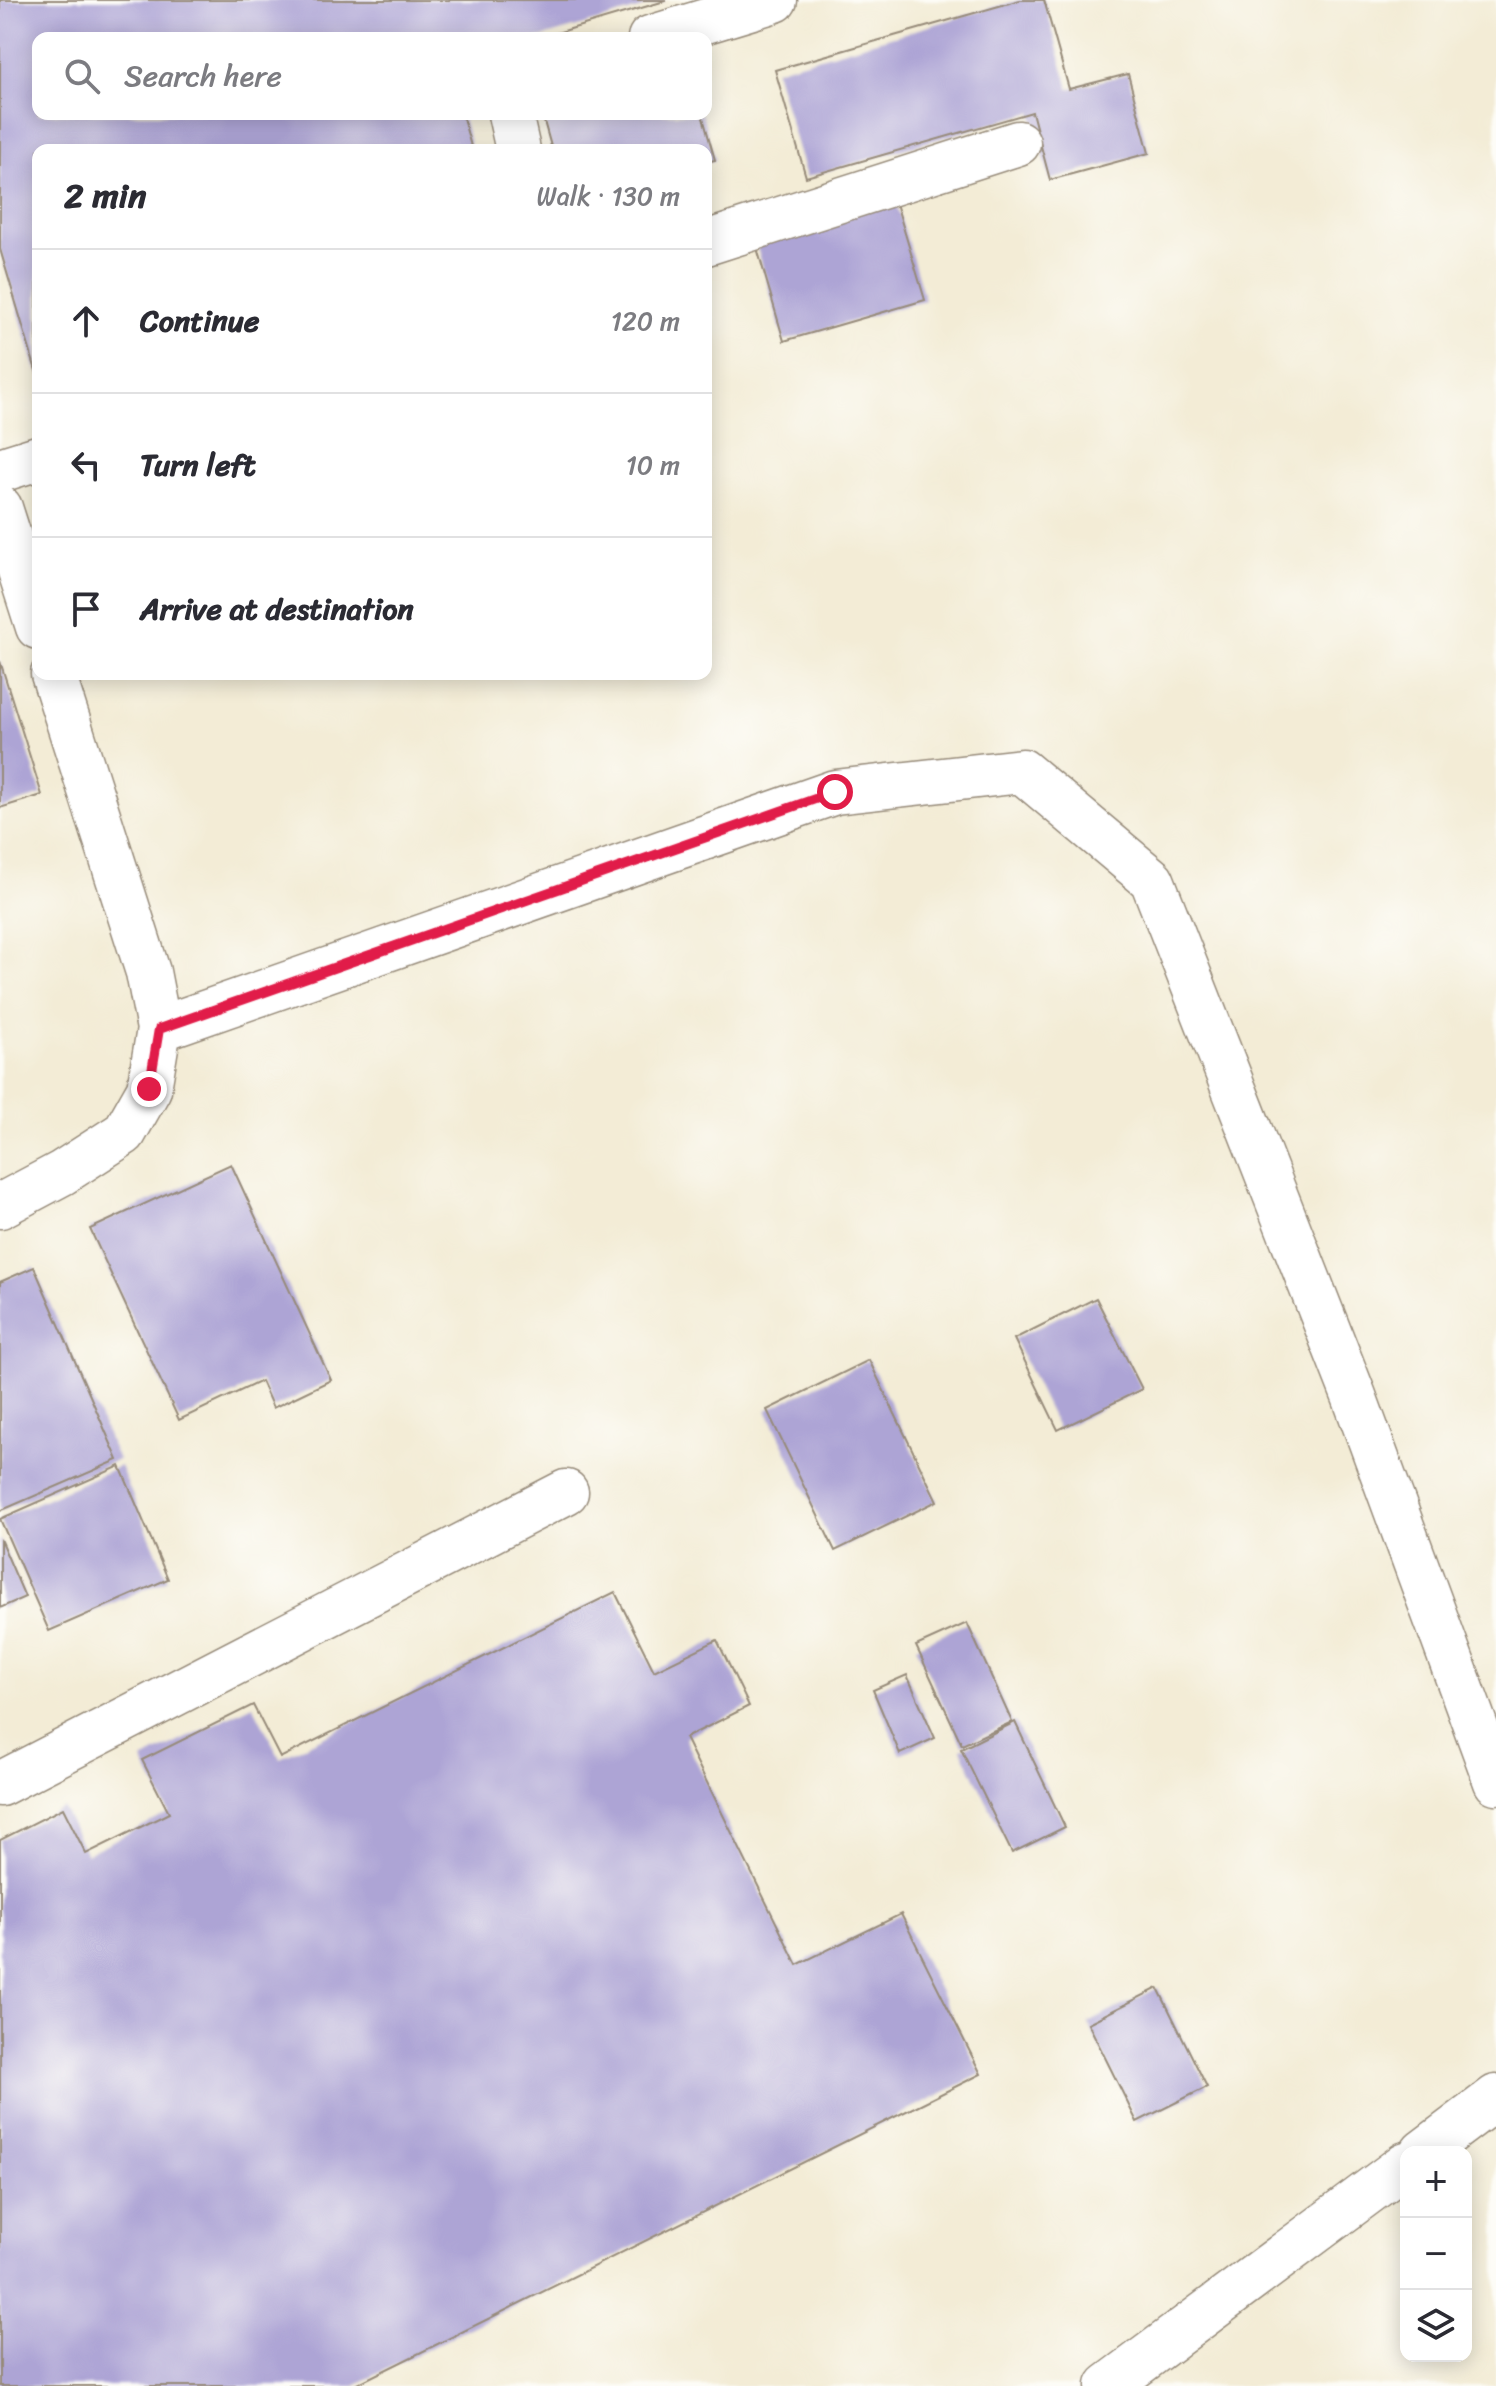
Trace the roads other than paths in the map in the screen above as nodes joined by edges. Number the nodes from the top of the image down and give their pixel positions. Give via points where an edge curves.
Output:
1 (775, 0) edge
2 (670, 32) edge
3 (511, 120) edge
4 (1018, 143) dead end
5 (517, 144) edge
6 (712, 241) edge
7 (32, 460) edge
8 (0, 470) edge
9 (0, 508) edge
10 (32, 608) edge
11 (55, 680) edge
12 (159, 1029) junction
13 (0, 1206) edge
14 (566, 1492) dead end
15 (1496, 1782) edge
16 (0, 1784) edge
17 (1496, 2097) edge
18 (1431, 2146) edge
19 (1400, 2168) edge
20 (1108, 2386) edge

1 - 2 lane
3 - 5 lane
4 - 6 lane
7 - 8 lane
9 - 10 lane
11 - 12 lane via 148,972
12 - 13 lane via 149,1089 124,1133
12 - 15 lane via 835,792 1022,771 1152,880 1354,1396
14 - 16 lane
17 - 18 lane
19 - 20 lane

